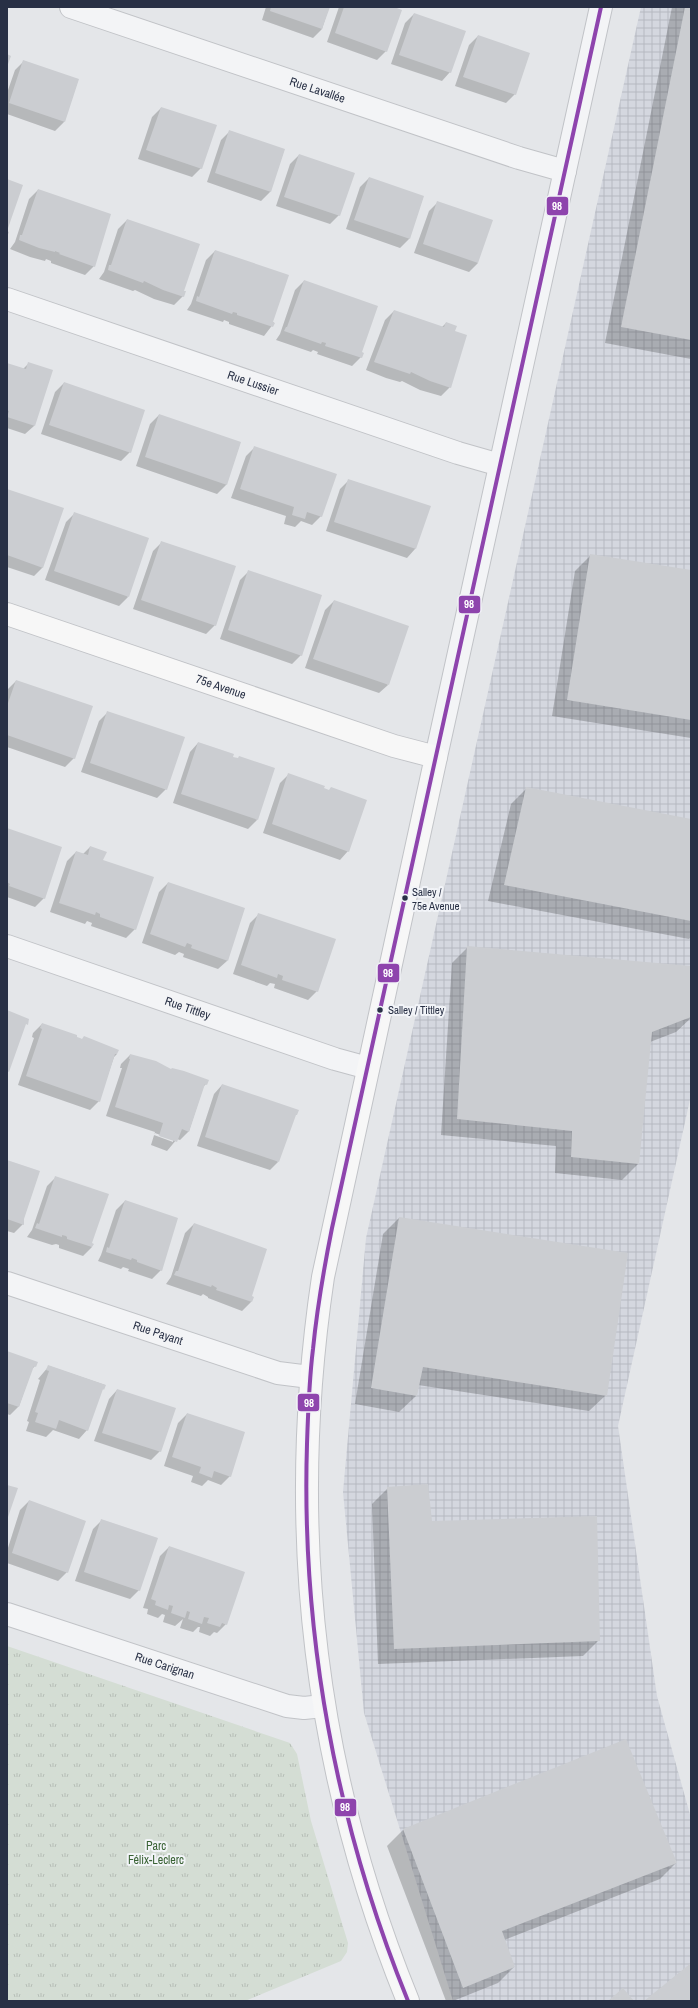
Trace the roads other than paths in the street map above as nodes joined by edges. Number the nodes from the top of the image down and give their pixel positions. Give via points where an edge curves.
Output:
1 (71, 7) edge
2 (601, 7) edge
3 (565, 171) junction
4 (7, 300) edge
5 (500, 465) junction
6 (7, 614) edge
7 (436, 757) junction
8 (7, 946) edge
9 (368, 1068) junction
10 (7, 1283) edge
11 (310, 1376) junction
12 (7, 1614) edge
13 (323, 1706) junction
14 (408, 2001) edge

1 - 3 street, Rue Lavallée via 519,158
2 - 3 street
3 - 5 street
4 - 5 street, Rue Lussier
5 - 7 street
6 - 7 street, 75e Avenue via 394,746
7 - 9 street
8 - 9 street, Rue Tittley via 335,1059
9 - 11 street via 323,1277
10 - 11 street, Rue Payant via 278,1373
11 - 13 street via 308,1547 312,1623
12 - 13 street, Rue Carignan via 287,1706
13 - 14 street via 335,1765 367,1885 385,1942

